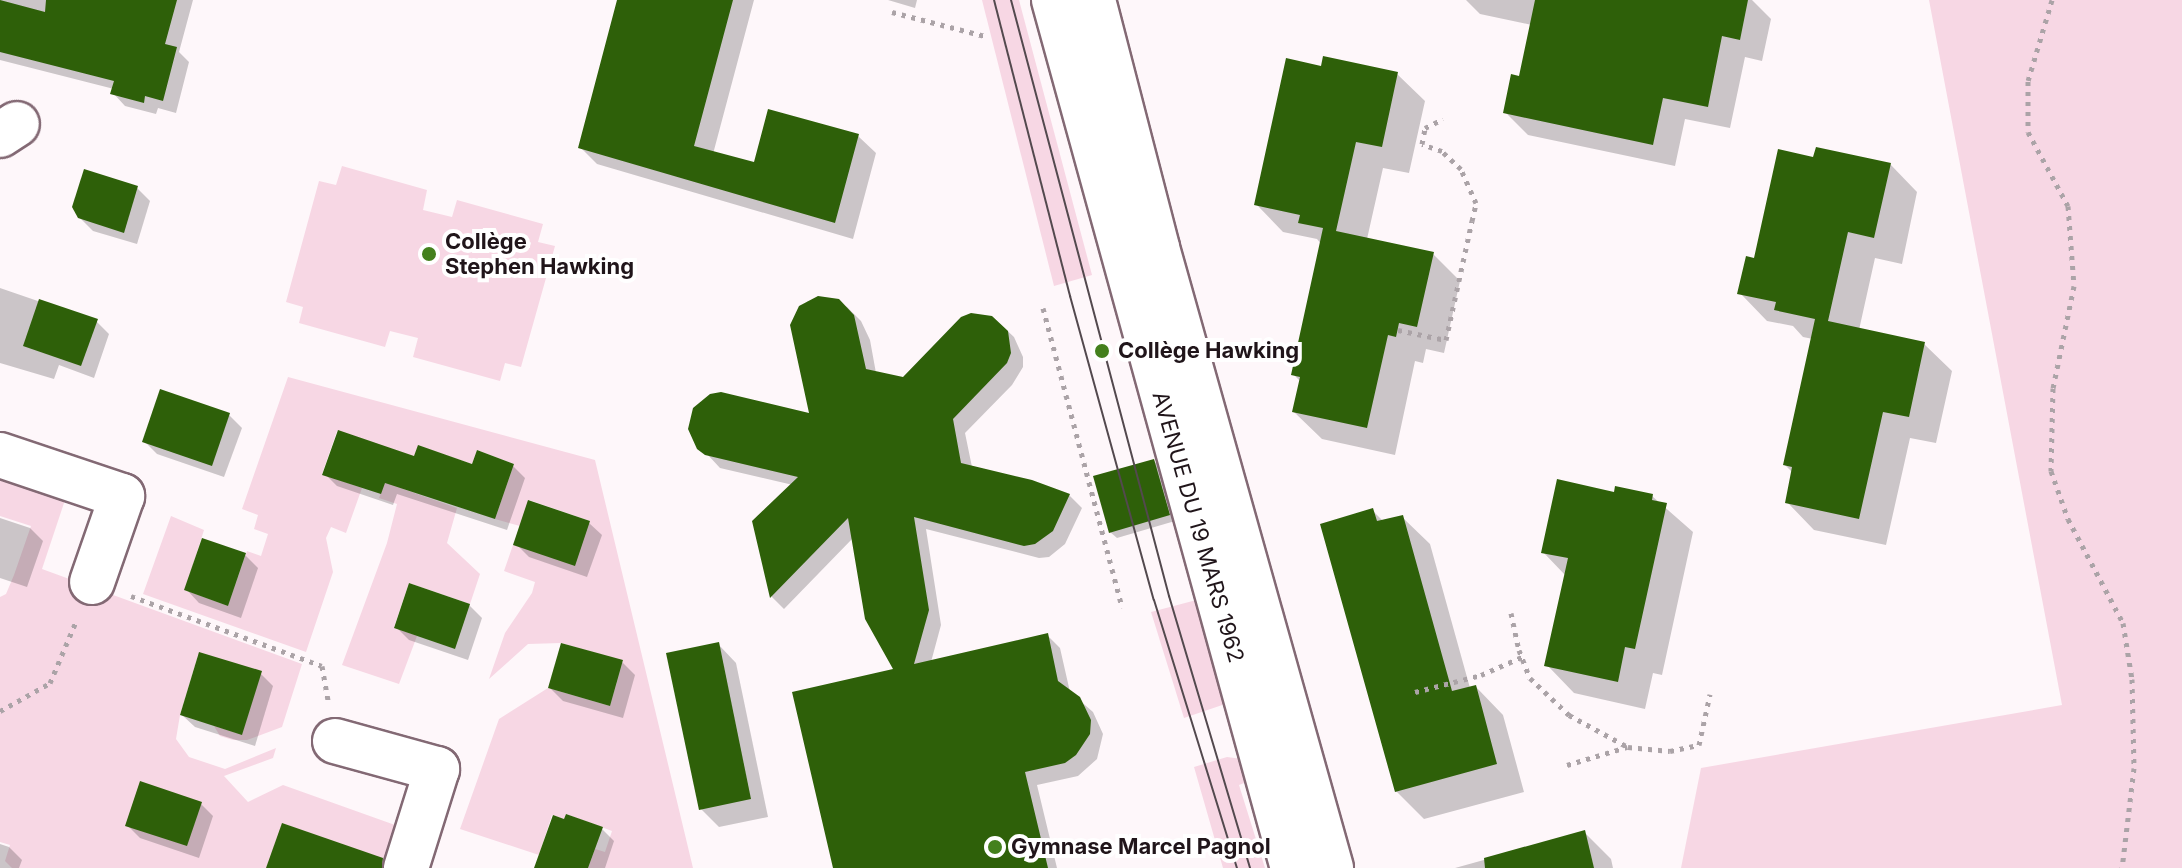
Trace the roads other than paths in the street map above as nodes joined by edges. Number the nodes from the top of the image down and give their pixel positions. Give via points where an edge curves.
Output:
1 (1054, 0) edge
2 (1093, 0) edge
3 (0, 455) edge
4 (92, 582) road end
5 (335, 741) road end
6 (406, 868) edge
7 (1293, 868) edge
8 (1331, 868) edge

1 - 7 street, AVENUE DU 19 MARS 1962
2 - 8 street, AVENUE DU 19 MARS 1962
3 - 4 street via 122,496
5 - 6 street via 437,769

